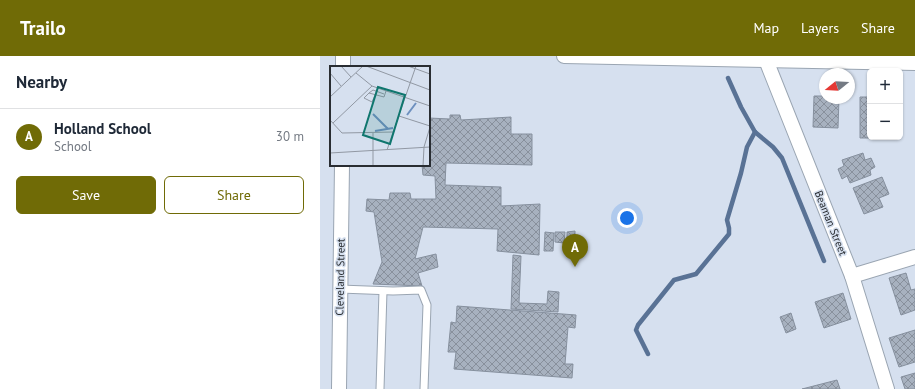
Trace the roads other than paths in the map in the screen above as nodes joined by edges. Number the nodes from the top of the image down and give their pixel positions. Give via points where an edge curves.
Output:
1 (344, 56) edge
2 (564, 56) edge
3 (568, 56) edge
4 (766, 60) junction
5 (915, 63) edge
6 (343, 66) edge
7 (342, 166) edge
8 (915, 257) edge
9 (852, 276) junction
10 (340, 289) junction
11 (383, 291) junction
12 (339, 389) edge
13 (380, 389) edge
14 (424, 389) edge
15 (887, 389) edge

1 - 6 street
2 - 3 street
3 - 4 street
4 - 5 street
4 - 9 street, Beaman Street
7 - 10 street, Cleveland Street
8 - 9 street
9 - 15 street, Beaman Street
10 - 11 lane
10 - 12 street, Cleveland Street
11 - 13 lane
11 - 14 lane via 421,290 425,298 427,305

